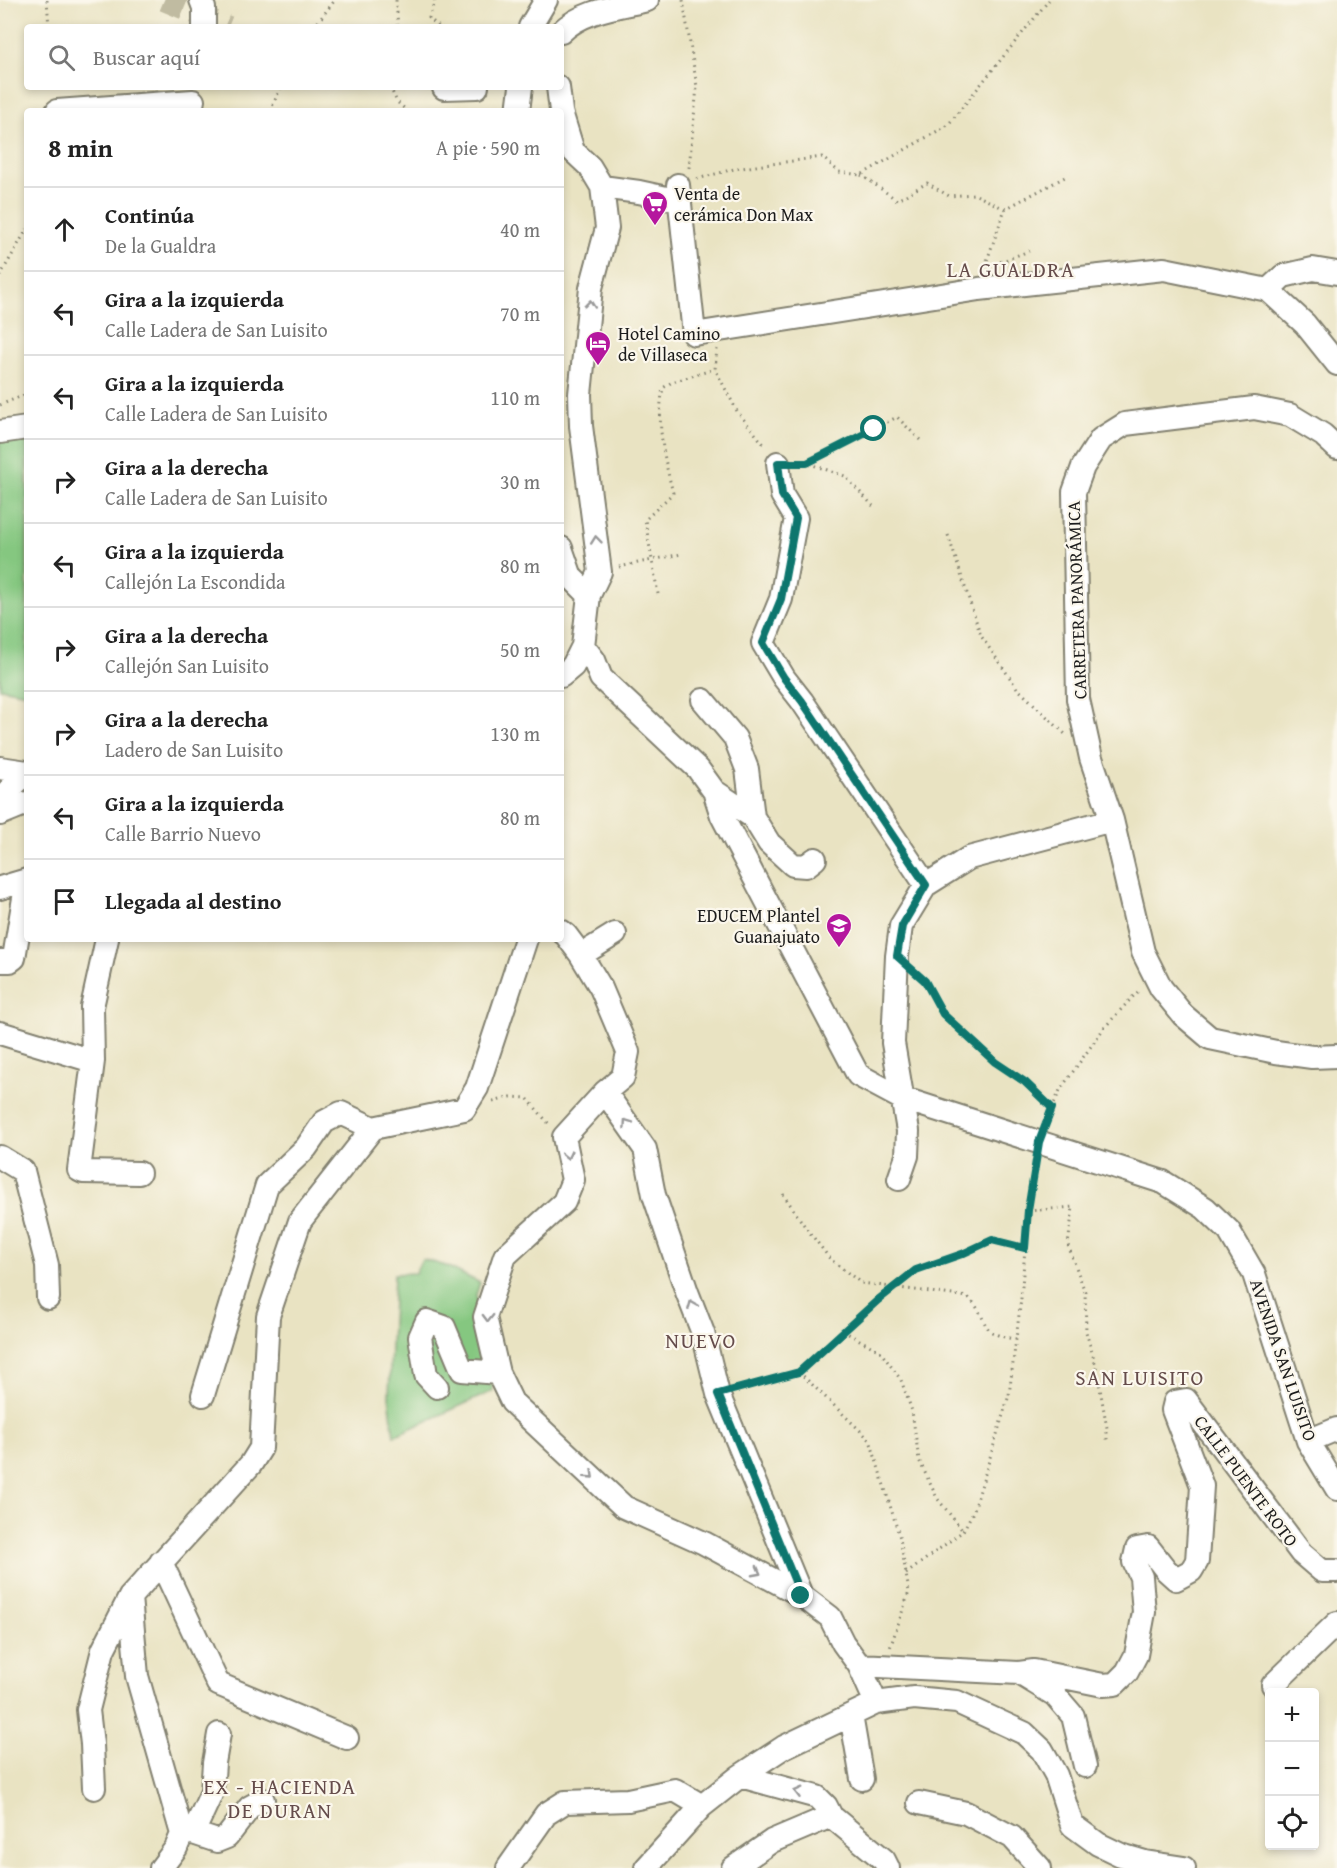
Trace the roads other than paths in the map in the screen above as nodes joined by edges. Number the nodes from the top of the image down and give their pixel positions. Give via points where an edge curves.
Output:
1 (201, 0) edge
2 (546, 0) edge
3 (647, 0) edge
4 (204, 24) edge
5 (532, 24) edge
6 (564, 29) edge
7 (521, 90) edge
8 (558, 90) edge
9 (193, 100) edge
10 (94, 108) edge
11 (518, 108) edge
12 (561, 108) edge
13 (564, 122) edge
14 (602, 187) junction
15 (1337, 273) edge
16 (1268, 290) junction
17 (1337, 364) edge
18 (24, 428) edge
19 (0, 432) edge
20 (1337, 448) edge
21 (772, 456) road end
22 (564, 557) edge
23 (589, 596) junction
24 (584, 646) junction
25 (564, 674) edge
26 (703, 700) dead end
27 (0, 768) edge
28 (24, 772) edge
29 (24, 775) edge
30 (714, 791) junction
31 (0, 800) edge
32 (24, 804) edge
33 (0, 814) edge
34 (753, 817) junction
35 (1112, 820) junction
36 (815, 859) dead end
37 (24, 881) edge
38 (926, 885) junction
39 (0, 888) edge
40 (24, 898) edge
41 (564, 933) edge
42 (615, 934) dead end
43 (105, 942) edge
44 (525, 942) edge
45 (581, 955) junction
46 (0, 961) edge
47 (0, 1033) edge
48 (1337, 1056) edge
49 (93, 1061) junction
50 (605, 1092) junction
51 (901, 1098) junction
52 (373, 1128) junction
53 (0, 1157) edge
54 (138, 1173) dead end
55 (899, 1179) dead end
56 (48, 1298) dead end
57 (498, 1373) junction
58 (437, 1387) dead end
59 (203, 1395) dead end
60 (1337, 1429) edge
61 (1308, 1441) junction
62 (1337, 1489) edge
63 (161, 1562) junction
64 (1337, 1571) edge
65 (801, 1596) junction
66 (130, 1597) junction
67 (1337, 1623) edge
68 (860, 1665) junction
69 (1019, 1673) junction
70 (1273, 1685) dead end
71 (876, 1703) junction
72 (851, 1715) junction
73 (219, 1734) dead end
74 (347, 1738) dead end
75 (1085, 1766) dead end
76 (740, 1776) junction
77 (862, 1779) dead end
78 (94, 1788) dead end
79 (263, 1800) dead end
80 (919, 1803) dead end
81 (702, 1806) junction
82 (831, 1816) junction
83 (187, 1833) junction
84 (164, 1866) edge
85 (508, 1868) edge
86 (646, 1868) edge
87 (733, 1868) edge
88 (888, 1868) edge
89 (1040, 1868) edge
90 (1184, 1868) edge

1 - 4 street
2 - 5 street
3 - 6 street via 588,14
7 - 11 street
8 - 12 street
9 - 10 street
13 - 14 street via 573,151 590,167
14 - 16 street via 679,193 694,334 982,278 1164,269
23 -> 14 street via 600,572 580,394 591,288 607,228
15 - 16 street via 1313,269 1284,276
16 - 17 street via 1305,324
18 - 19 street
20 - 35 street, CARRETERA PANORÁMICA via 1290,415 1254,408 1125,424 1101,439 1083,466 1074,492 1078,699 1090,758
21 - 38 street via 782,495 796,518 781,599 763,643
22 - 23 street via 571,577
23 - 24 street
24 - 25 street
24 - 30 street, AVENIDA SAN LUISITO via 601,678 698,769
26 - 34 street via 735,738 747,769
27 - 28 street
29 - 31 street
30 - 34 street
30 - 51 street, AVENIDA SAN LUISITO via 722,816 858,1075
32 - 33 street
34 - 36 street via 769,843 792,865 806,866
35 - 38 street via 969,858
35 - 48 street, CARRETERA PANORÁMICA via 1143,952 1161,988 1183,1015 1210,1038 1285,1054
37 - 39 street
38 - 51 street via 902,926 897,956 893,1043
40 - 46 street via 14,958 10,962
41 - 45 street
42 - 45 street
43 - 49 street via 92,1008
44 - 52 street via 477,1088 464,1109
45 - 50 street via 601,988 628,1052 623,1077
47 - 49 street
49 - 54 street via 79,1170
50 -> 57 street via 564,1137 573,1180 564,1202 505,1256 486,1317
65 -> 50 street via 718,1394 703,1333 654,1195 645,1149
51 - 55 street via 908,1131 907,1156
51 - 61 street, AVENIDA SAN LUISITO via 1163,1182 1205,1208 1229,1231 1254,1274
52 - 59 street via 341,1113 324,1122 306,1148 267,1185
52 - 63 street via 300,1221 268,1316 261,1448 251,1464
53 - 56 street via 22,1172 47,1265
57 - 58 street via 462,1370 444,1327 427,1321 420,1337 426,1375
57 -> 65 street via 512,1402 624,1507 704,1543
60 - 61 street
61 - 62 street, AVENIDA SAN LUISITO
63 - 66 street
63 - 74 street via 218,1684
64 - 69 street, CALLE PUENTE ROTO via 1322,1571 1301,1554 1186,1400 1175,1402 1173,1410 1202,1486 1197,1561 1191,1571 1176,1579 1148,1546 1137,1549 1134,1562 1141,1577 1144,1612 1136,1655 1115,1684 1034,1671
65 - 68 street via 830,1617
66 - 78 street via 103,1650 88,1710
66 - 83 street via 137,1676
67 - 70 street
68 - 69 street
68 - 71 street
69 - 75 street via 1055,1695 1072,1716
71 - 72 street
71 - 90 street via 914,1698 957,1702 1024,1732 1042,1750 1056,1775 1072,1825 1121,1855
72 - 76 street via 784,1747
72 - 77 street
73 - 83 street via 212,1792
76 - 81 street
82 -> 76 street via 817,1797
79 - 83 street via 249,1807 227,1838 217,1841
80 - 89 street via 966,1813 1012,1837
81 - 85 street via 675,1790 628,1800 565,1802 546,1814
81 - 86 street
82 - 87 street via 772,1841
82 - 88 street via 884,1860
83 - 84 street

